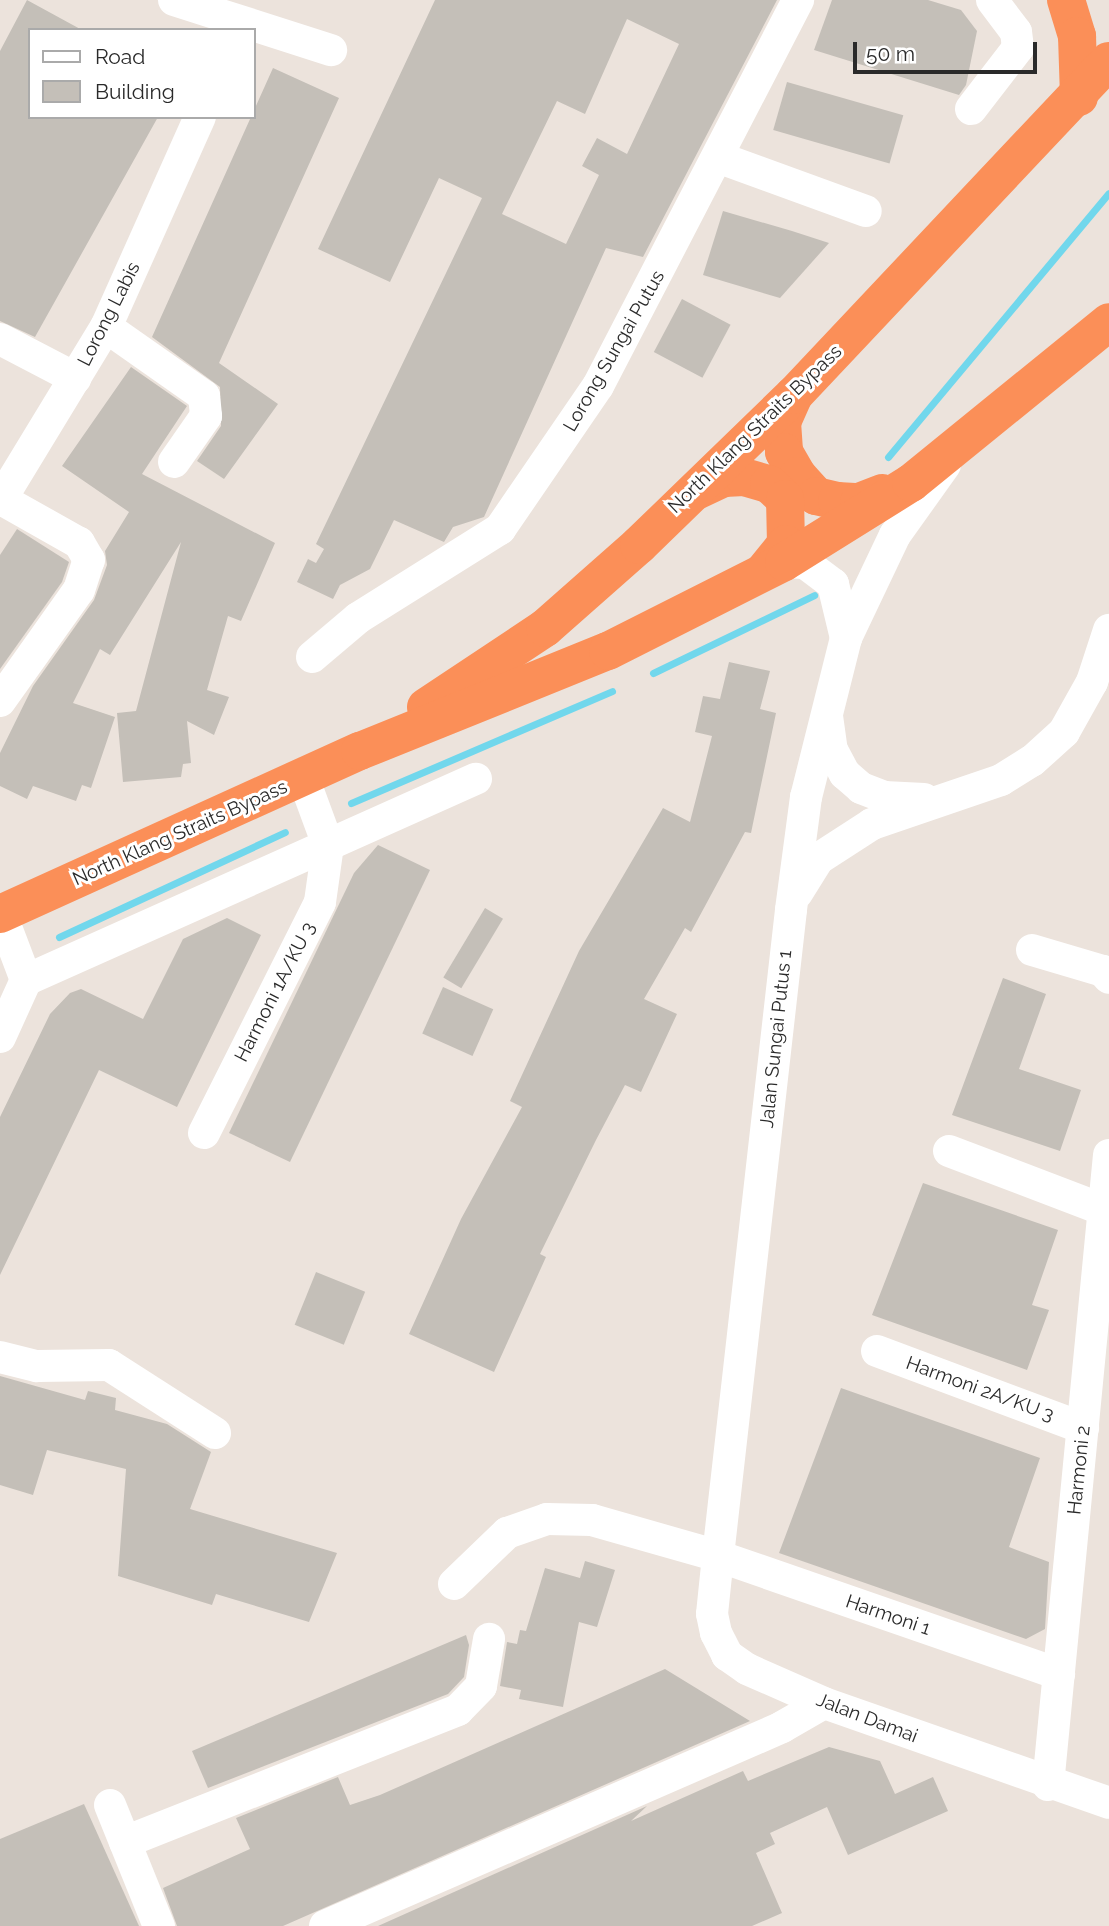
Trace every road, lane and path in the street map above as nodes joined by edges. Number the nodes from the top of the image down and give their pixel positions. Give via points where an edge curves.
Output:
1 (174, 0) edge
2 (798, 0) edge
3 (992, 0) edge
4 (1066, 0) edge
5 (241, 26) edge
6 (256, 30) edge
7 (331, 50) dead end
8 (1109, 61) edge
9 (1079, 97) junction
10 (971, 109) dead end
11 (199, 119) edge
12 (720, 158) junction
13 (866, 211) dead end
14 (1109, 322) edge
15 (106, 327) junction
16 (0, 339) edge
17 (75, 378) junction
18 (794, 395) junction
19 (962, 441) junction
20 (174, 462) dead end
21 (911, 483) junction
22 (684, 497) junction
23 (1, 500) edge
24 (774, 566) junction
25 (1109, 630) edge
26 (846, 638) junction
27 (312, 657) dead end
28 (0, 701) edge
29 (827, 705) junction
30 (360, 751) junction
31 (303, 777) junction
32 (476, 779) dead end
33 (956, 796) junction
34 (328, 845) junction
35 (791, 910) junction
36 (0, 914) edge
37 (1032, 950) dead end
38 (1109, 978) edge
39 (26, 980) junction
40 (0, 1037) edge
41 (204, 1133) dead end
42 (949, 1151) dead end
43 (1109, 1155) edge
44 (1104, 1210) junction
45 (877, 1351) dead end
46 (0, 1357) edge
47 (1083, 1428) junction
48 (215, 1433) dead end
49 (718, 1556) junction
50 (454, 1584) dead end
51 (489, 1639) dead end
52 (1058, 1687) junction
53 (824, 1703) junction
54 (1048, 1785) junction
55 (1109, 1804) edge
56 (110, 1805) dead end
57 (125, 1842) junction
58 (358, 1919) edge
59 (159, 1926) edge
60 (326, 1926) edge

1 - 5 street
2 - 12 street, Lorong Sungai Putus
3 - 10 street via 1016,32 1018,48
4 - 9 highway via 1077,36
6 - 7 street
8 - 9 highway, North Klang Straits Bypass
9 - 18 highway, North Klang Straits Bypass
11 - 15 street, Lorong Labis
12 - 13 street
12 - 27 street, Lorong Sungai Putus via 598,386 500,529 358,618
14 - 19 highway, North Klang Straits Bypass
15 - 17 street, Lorong Labis
15 - 20 street via 204,396 206,416
16 - 17 street
17 - 23 street, Lorong Labis
18 - 21 highway via 782,422 784,452 816,496 859,502
18 - 22 highway, North Klang Straits Bypass
19 - 21 highway, North Klang Straits Bypass
19 - 26 street via 895,535
21 - 24 highway, North Klang Straits Bypass
22 - 24 highway via 724,478 769,484 785,499 789,522 786,544
22 - 30 highway, North Klang Straits Bypass via 639,545 545,628
23 - 28 street via 79,543 89,560 79,590
24 - 26 street, Jalan Sungai Putus 1 via 805,564 833,584
24 - 30 highway, North Klang Straits Bypass via 608,651
25 - 33 street via 1092,681 1064,732 1032,761
26 - 29 street, Jalan Sungai Putus 1
29 - 33 street via 832,750 845,774 861,788 908,801
29 - 35 street, Jalan Sungai Putus 1 via 806,797
30 - 31 highway, North Klang Straits Bypass
31 - 34 street
31 - 36 highway, North Klang Straits Bypass
32 - 34 street
33 - 35 street via 895,815 843,841 818,859
34 - 39 street
34 - 41 street, Harmoni 1A/KU 3 via 320,902
35 - 49 street, Jalan Sungai Putus 1
36 - 39 street
37 - 38 street via 1103,971
39 - 40 street
42 - 44 street
43 - 44 street, Harmoni 2
44 - 47 street, Harmoni 2
45 - 47 street, Harmoni 2A/KU 3
46 - 48 street via 37,1366 109,1365
47 - 52 street, Harmoni 2
49 - 50 street, Harmoni 1 via 592,1520 547,1519 507,1533
49 - 52 street, Harmoni 1
49 - 53 street, Jalan Damai via 712,1614 727,1655
51 - 57 street via 481,1686 457,1710
52 - 54 street, Harmoni 2
53 - 54 street, Jalan Damai
53 - 58 street via 782,1727
54 - 55 street, Jalan Damai
56 - 57 street
57 - 59 street
58 - 60 street

